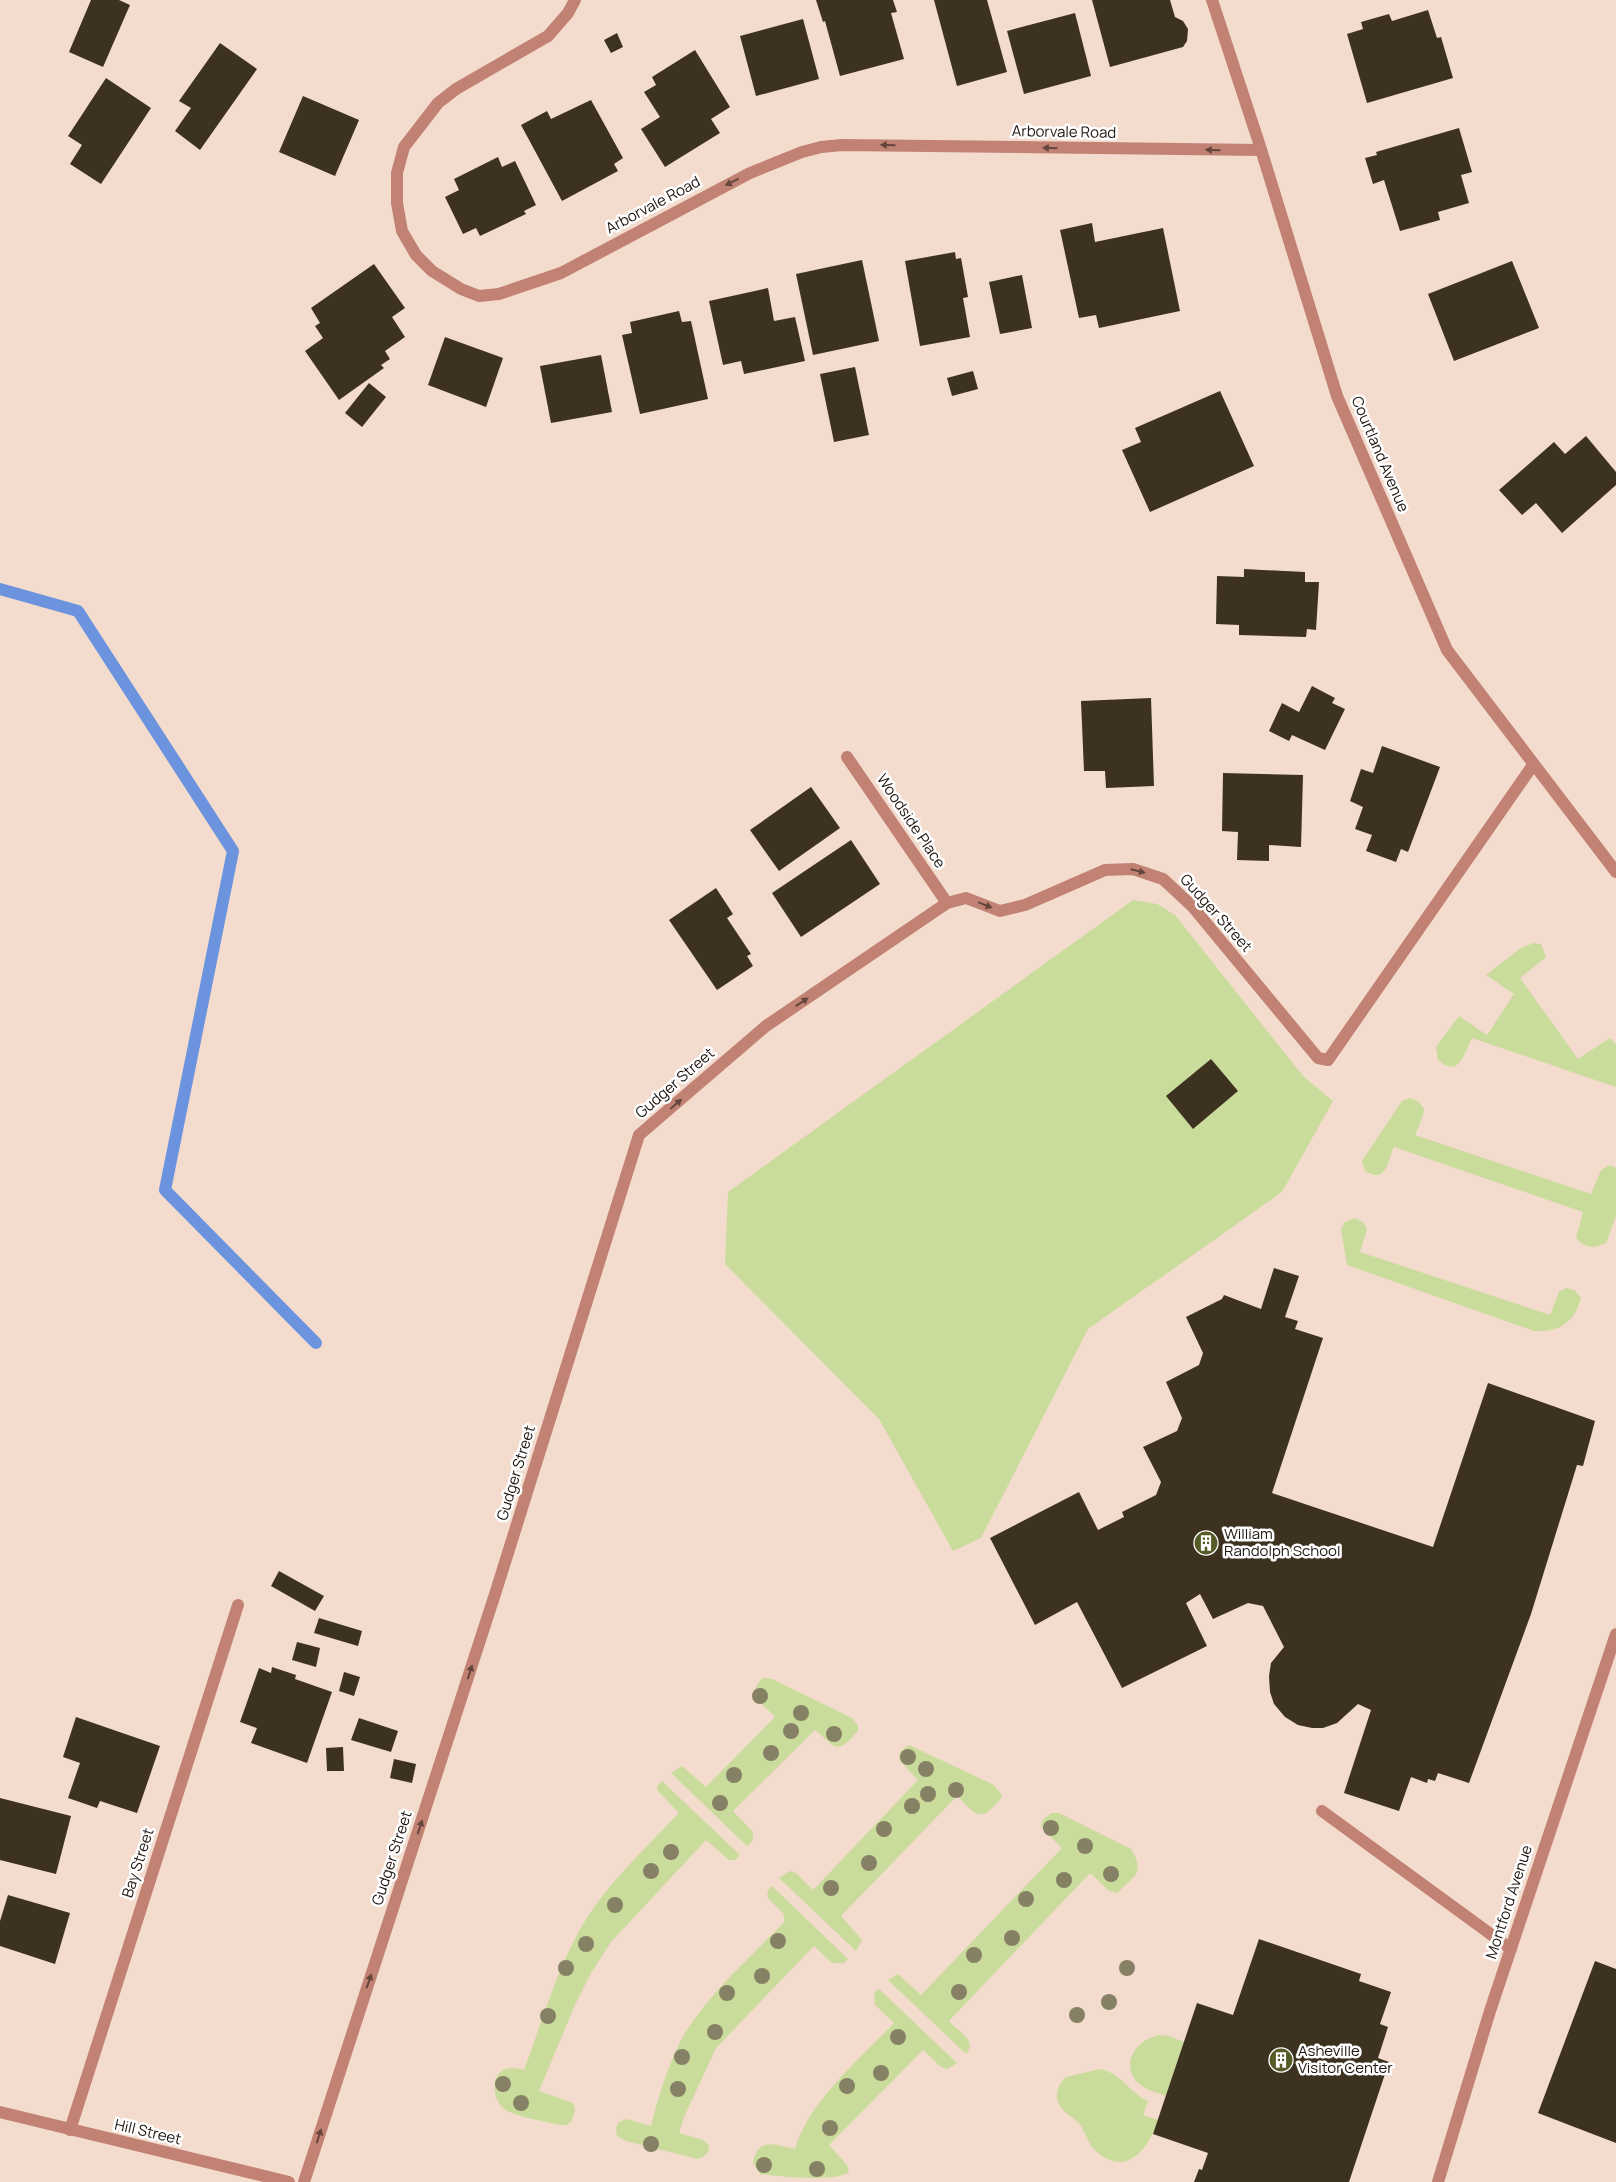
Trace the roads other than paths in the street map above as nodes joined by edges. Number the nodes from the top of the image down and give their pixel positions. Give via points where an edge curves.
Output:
1 (575, 0) edge
2 (1212, 0) edge
3 (1261, 150) junction
4 (847, 758) dead end
5 (1533, 765) junction
6 (1616, 872) edge
7 (947, 903) junction
8 (238, 1605) dead end
9 (1616, 1634) edge
10 (1322, 1811) dead end
11 (1511, 1949) junction
12 (0, 2112) edge
13 (70, 2130) junction
14 (289, 2182) edge
15 (304, 2182) edge
16 (1438, 2182) edge

3 -> 1 street, Arborvale Road via 821,147 750,173 561,273 499,294 479,296 432,272 416,255 402,231 397,203 397,173 404,146 438,102 548,36
2 - 3 street, Courtland Avenue
3 - 5 street, Courtland Avenue via 1336,396 1447,650
4 - 7 street, Woodside Place
5 - 6 street, Courtland Avenue
7 -> 5 street, Gudger Street via 966,898 1000,911 1025,905 1105,870 1133,869 1163,879 1192,906 1318,1058 1328,1060
15 -> 7 street, Gudger Street via 493,1601 639,1135 766,1026
8 - 13 street, Bay Street
9 - 11 street, Montford Avenue
10 - 11 street
11 - 16 street, Montford Avenue
12 - 13 street, Hill Street
13 - 14 street, Hill Street

